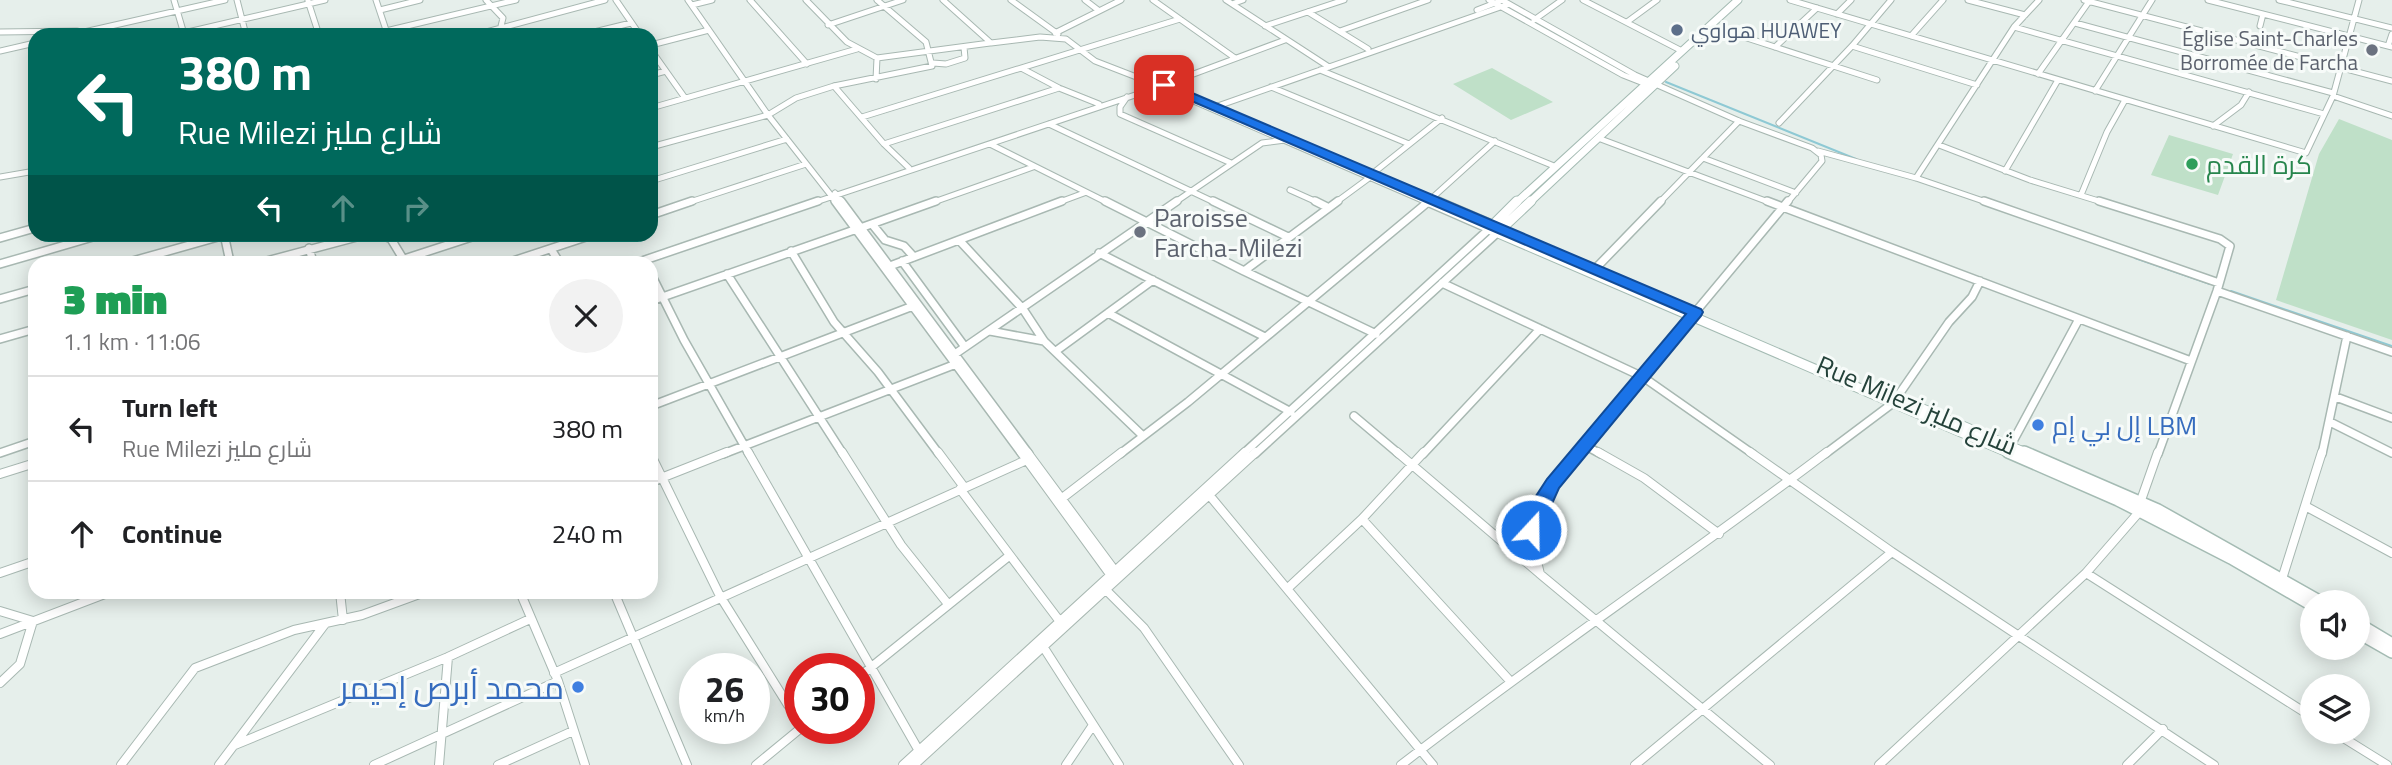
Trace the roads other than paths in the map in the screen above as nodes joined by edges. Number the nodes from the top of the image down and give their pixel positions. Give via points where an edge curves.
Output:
1 (174, 0) edge
2 (225, 0) edge
3 (237, 0) edge
4 (325, 0) edge
5 (376, 0) edge
6 (420, 0) edge
7 (486, 0) edge
8 (516, 0) edge
9 (605, 0) edge
10 (616, 0) edge
11 (712, 0) edge
12 (750, 0) edge
13 (806, 0) edge
14 (877, 0) edge
15 (903, 0) edge
16 (943, 0) edge
17 (1011, 0) edge
18 (1085, 0) edge
19 (1121, 0) edge
20 (1153, 0) edge
21 (1243, 0) edge
22 (1344, 0) edge
23 (1428, 0) edge
24 (1562, 0) edge
25 (1583, 0) edge
26 (1657, 0) edge
27 (1738, 0) edge
28 (1746, 0) edge
29 (1790, 0) edge
30 (1851, 0) edge
31 (1891, 0) edge
32 (1943, 0) edge
33 (1968, 0) edge
34 (2039, 0) edge
35 (2152, 0) edge
36 (2208, 0) edge
37 (2280, 0) edge
38 (2359, 0) edge
39 (2088, 1) edge
40 (308, 2) edge
41 (1229, 2) edge
42 (1498, 2) edge
43 (690, 3) edge
44 (882, 5) junction
45 (490, 6) junction
46 (1817, 8) junction
47 (380, 10) junction
48 (1097, 10) junction
49 (177, 11) junction
50 (1308, 12) junction
51 (1838, 14) junction
52 (2263, 14) junction
53 (2025, 15) junction
54 (2141, 15) junction
55 (2274, 16) junction
56 (2354, 18) junction
57 (1180, 19) junction
58 (242, 20) junction
59 (1533, 21) junction
60 (1627, 22) junction
61 (631, 23) junction
62 (1869, 23) junction
63 (2075, 23) junction
64 (828, 24) junction
65 (501, 26) junction
66 (1265, 26) junction
67 (2260, 26) dead end
68 (2014, 27) junction
69 (2392, 27) edge
70 (100, 28) edge
71 (182, 28) edge
72 (209, 28) edge
73 (244, 28) edge
74 (317, 28) edge
75 (385, 28) edge
76 (406, 28) edge
77 (495, 28) edge
78 (611, 28) edge
79 (635, 28) edge
80 (1716, 28) junction
81 (709, 30) junction
82 (28, 31) edge
83 (1340, 31) junction
84 (0, 32) edge
85 (1055, 33) junction
86 (2392, 34) edge
87 (2349, 35) junction
88 (1911, 36) junction
89 (2128, 37) junction
90 (1066, 39) junction
91 (1285, 40) junction
92 (2061, 40) junction
93 (991, 43) junction
94 (28, 45) edge
95 (658, 45) edge
96 (1852, 46) junction
97 (2390, 46) edge
98 (964, 47) junction
99 (1775, 47) junction
100 (857, 49) junction
101 (1368, 49) junction
102 (1082, 50) junction
103 (0, 51) edge
104 (1682, 51) junction
105 (930, 53) junction
106 (2117, 56) junction
107 (658, 58) edge
108 (877, 58) junction
109 (1235, 58) junction
110 (1994, 61) junction
111 (933, 63) junction
112 (807, 64) junction
113 (1327, 65) junction
114 (1833, 65) junction
115 (2339, 67) junction
116 (1318, 68) junction
117 (1023, 69) junction
118 (666, 71) junction
119 (658, 73) edge
120 (2038, 74) junction
121 (876, 79) junction
122 (1877, 80) dead end
123 (2058, 80) junction
124 (746, 81) junction
125 (2392, 81) edge
126 (1651, 83) junction
127 (1160, 85) junction
128 (1977, 85) junction
129 (834, 86) junction
130 (1270, 87) junction
131 (1059, 88) junction
132 (2095, 91) junction
133 (2249, 92) junction
134 (2333, 94) junction
135 (1128, 97) junction
136 (685, 99) junction
137 (2125, 100) junction
138 (1099, 104) junction
139 (658, 106) edge
140 (1211, 106) junction
141 (768, 114) junction
142 (2324, 114) junction
143 (2392, 116) edge
144 (862, 117) junction
145 (1443, 118) junction
146 (1739, 121) junction
147 (1779, 122) dead end
148 (1049, 124) junction
149 (2213, 127) junction
150 (787, 138) junction
151 (1598, 138) junction
152 (1286, 140) junction
153 (1496, 141) junction
154 (884, 144) junction
155 (990, 144) junction
156 (1409, 144) junction
157 (658, 145) edge
158 (1939, 145) junction
159 (1818, 151) junction
160 (1703, 158) junction
161 (1231, 163) junction
162 (806, 164) junction
163 (1554, 166) junction
164 (1033, 167) junction
165 (909, 169) junction
166 (2005, 170) junction
167 (28, 172) edge
168 (1689, 172) junction
169 (1371, 176) junction
170 (0, 177) edge
171 (1916, 178) junction
172 (658, 179) edge
173 (1190, 190) junction
174 (1290, 190) dead end
175 (1084, 193) junction
176 (1796, 193) junction
177 (832, 194) junction
178 (2081, 195) junction
179 (1430, 200) junction
180 (1327, 207) junction
181 (1784, 208) junction
182 (658, 213) edge
183 (1143, 222) junction
184 (872, 224) junction
185 (860, 228) junction
186 (1496, 229) junction
187 (28, 230) edge
188 (1288, 237) junction
189 (0, 238) edge
190 (959, 240) junction
191 (76, 242) edge
192 (200, 242) edge
193 (334, 242) edge
194 (458, 242) edge
195 (572, 242) edge
196 (309, 248) junction
197 (551, 249) junction
198 (790, 251) junction
199 (1099, 253) junction
200 (150, 256) edge
201 (283, 256) edge
202 (311, 256) edge
203 (419, 256) edge
204 (529, 256) edge
205 (555, 256) edge
206 (649, 256) edge
207 (658, 256) edge
208 (914, 257) junction
209 (902, 261) junction
210 (0, 264) edge
211 (890, 266) junction
212 (1595, 270) junction
213 (1244, 271) junction
214 (727, 274) junction
215 (1153, 280) junction
216 (1980, 281) junction
217 (1442, 283) junction
218 (658, 286) edge
219 (2218, 287) junction
220 (28, 291) edge
221 (664, 296) junction
222 (658, 298) edge
223 (0, 299) edge
224 (1305, 302) junction
225 (913, 306) junction
226 (1023, 309) junction
227 (1108, 313) junction
228 (1693, 315) junction
229 (2079, 320) junction
230 (1540, 329) junction
231 (28, 331) edge
232 (990, 331) junction
233 (844, 334) junction
234 (1376, 334) junction
235 (2347, 336) junction
236 (1265, 337) junction
237 (0, 339) edge
238 (1044, 341) junction
239 (965, 347) junction
240 (1056, 351) junction
241 (2392, 352) edge
242 (956, 354) junction
243 (779, 356) junction
244 (2191, 360) junction
245 (956, 364) junction
246 (1221, 374) junction
247 (1643, 377) junction
248 (710, 383) junction
249 (888, 389) junction
250 (2336, 397) junction
251 (1894, 400) junction
252 (658, 403) edge
253 (1291, 412) junction
254 (820, 416) junction
255 (1354, 416) dead end
256 (2392, 418) edge
257 (2330, 422) junction
258 (1143, 436) junction
259 (28, 443) edge
260 (2011, 445) junction
261 (746, 446) junction
262 (1586, 446) junction
263 (0, 453) edge
264 (2392, 453) edge
265 (1028, 460) junction
266 (1411, 464) junction
267 (28, 466) edge
268 (658, 470) edge
269 (0, 474) edge
270 (662, 478) junction
271 (658, 479) edge
272 (1789, 479) junction
273 (962, 488) junction
274 (1210, 496) junction
275 (1061, 499) junction
276 (2140, 506) junction
277 (2306, 507) junction
278 (1362, 519) junction
279 (887, 521) junction
280 (1720, 534) junction
281 (1892, 552) junction
282 (2392, 553) edge
283 (809, 556) junction
284 (1009, 556) junction
285 (28, 563) edge
286 (0, 573) edge
287 (2086, 573) junction
288 (1540, 574) junction
289 (1115, 577) junction
290 (2282, 579) junction
291 (1288, 588) junction
292 (1106, 590) junction
293 (2301, 590) edge
294 (720, 596) junction
295 (2300, 598) edge
296 (91, 599) edge
297 (341, 599) edge
298 (404, 599) edge
299 (523, 599) edge
300 (617, 599) edge
301 (948, 604) junction
302 (0, 611) edge
303 (530, 619) junction
304 (343, 620) junction
305 (33, 621) junction
306 (1596, 622) junction
307 (1060, 623) junction
308 (325, 624) junction
309 (2370, 630) edge
310 (0, 634) edge
311 (632, 636) junction
312 (2021, 636) junction
313 (2370, 639) edge
314 (2392, 643) edge
315 (1044, 648) junction
316 (2392, 652) edge
317 (862, 653) edge
318 (448, 656) junction
319 (875, 663) edge
320 (875, 676) edge
321 (556, 677) junction
322 (1511, 682) junction
323 (0, 683) edge
324 (784, 699) edge
325 (1705, 709) junction
326 (2300, 709) edge
327 (1093, 724) junction
328 (2163, 729) junction
329 (573, 731) junction
330 (442, 733) junction
331 (784, 742) edge
332 (2353, 744) edge
333 (235, 745) junction
334 (1420, 750) junction
335 (919, 751) junction
336 (121, 765) edge
337 (219, 765) edge
338 (374, 765) edge
339 (439, 765) edge
340 (498, 765) edge
341 (586, 765) edge
342 (687, 765) edge
343 (757, 765) edge
344 (903, 765) edge
345 (914, 765) edge
346 (1066, 765) edge
347 (1119, 765) edge
348 (1239, 765) edge
349 (1401, 765) edge
350 (1433, 765) edge
351 (1635, 765) edge
352 (1770, 765) edge
353 (1879, 765) edge
354 (2127, 765) edge
355 (2214, 765) edge
356 (2387, 765) edge

1 - 49 street
2 - 49 street
3 - 58 street
4 - 40 street
5 - 47 street
6 - 47 street
7 - 45 street
8 - 45 street
9 - 65 street
10 - 61 street
11 - 43 street
12 - 112 street
13 - 64 street
14 - 44 street
15 - 44 street
16 - 93 street
17 - 85 street
18 - 48 street
19 - 48 street
20 - 57 street
21 - 41 street
22 - 50 street
23 - 83 street
24 - 59 street
25 - 60 street
26 - 60 street
27 - 104 street
28 - 80 street
29 - 46 street
30 - 51 street
31 - 62 street
32 - 88 street
33 - 53 street
34 - 53 street
35 - 54 street
36 - 52 street
37 - 55 street
37 - 56 street
38 - 56 street
39 - 54 street
39 - 63 street
40 - 58 street
40 - 74 street
41 - 66 street
42 - 59 street
42 - 59 street
42 - 101 street
42 - 113 street
43 - 81 street
44 - 64 street
44 - 105 street via 926,42
45 - 65 street via 503,18
45 - 76 street
46 - 51 street
46 - 99 street
47 - 75 street
48 - 85 street
49 - 70 street
49 - 71 street
50 - 66 street
50 - 83 street
51 - 62 street
52 - 55 street
52 - 67 street
53 - 68 street
54 - 89 street
54 - 115 street
55 - 87 street
56 - 69 street
56 - 87 street
57 - 102 street
57 - 109 street
58 - 72 street
58 - 73 street
59 - 126 street via 1623,75
60 - 104 street
61 - 78 street
61 - 79 street
62 - 88 street
62 - 96 street
63 - 89 street
63 - 92 street
64 - 100 street
65 - 77 street
66 - 91 street
68 - 92 street
68 - 110 street
80 - 99 street
80 - 126 street
81 - 95 street
81 - 124 street
82 - 84 street
83 - 101 street
85 - 90 street
86 - 97 street
87 - 97 street
87 - 115 street
88 - 110 street
89 - 106 street
89 - 134 street
90 - 93 street
90 - 102 street
91 - 109 street
91 - 113 street
92 - 106 street
92 - 120 street
93 - 98 street
94 - 103 street
96 - 114 street
96 - 128 street
98 - 105 street
98 - 111 street via 965,58
99 - 114 street
100 - 108 street
100 - 112 street
101 - 113 street
102 - 117 street
102 - 127 street via 1100,63
104 - 126 street
105 - 108 street
105 - 111 street
106 - 132 street
106 - 133 street
107 - 118 street
108 - 121 street
109 - 127 street
110 - 120 street
110 - 128 street
111 - 121 street
112 - 124 street
113 - 116 street
114 - 122 street
114 - 147 street
115 - 125 street
115 - 134 street
116 - 130 street
116 - 140 street
116 - 145 street
117 - 131 street
117 - 144 street
118 - 119 street
118 - 136 street
120 - 123 street
121 - 129 street
123 - 132 street
123 - 166 street
124 - 136 street
124 - 141 street
126 - 146 street
126 - 151 street
126 - 163 street
127 - 138 street
127 - 140 street
128 - 158 street
129 - 141 street via 796,98
129 - 144 street
130 - 140 street
130 - 156 street
131 - 138 street
131 - 154 street
132 - 137 street
133 - 142 street
133 - 149 street via 2241,105
134 - 142 street
134 - 143 street
135 - 140 street via 1162,88
135 - 148 street
135 - 161 street via 1120,114
136 - 139 street
137 - 149 street
137 - 178 street
138 - 165 street
140 - 152 street
140 - 169 street
141 - 150 street
141 - 157 street
142 - 149 street via 2306,153
144 - 154 street
145 - 153 street
145 - 156 street
146 - 159 street
146 - 160 street
148 - 155 street
148 - 173 street
150 - 162 street
150 - 172 street
151 - 168 street
151 - 186 street
152 - 161 street via 1262,143
152 - 169 street
153 - 163 street
153 - 179 street
154 - 165 street
155 - 164 street
155 - 177 street
156 - 169 street
158 - 166 street
158 - 171 street
159 - 171 street
159 - 176 street via 1822,161
160 - 168 street
160 - 176 street
161 - 173 street
162 - 177 street
162 - 182 street
163 - 186 street
164 - 175 street
164 - 184 street
165 - 177 street
166 - 178 street
167 - 170 street
168 - 181 street
168 - 212 street
169 - 179 street
169 - 180 street
171 - 219 street
173 - 183 street
173 - 188 street
174 - 180 street
175 - 183 street
175 - 190 street
176 - 181 street
177 - 185 street
177 - 206 street
177 - 207 street
178 - 219 street via 2227,242 2230,246
179 - 186 street
179 - 224 street
180 - 188 street
181 - 216 street
181 - 228 street
183 - 199 street
183 - 213 street
184 - 185 street
184 - 208 street via 885,240 904,246
185 - 198 street
185 - 211 street
185 - 225 street
186 - 212 street, Rue Milezi شارع مليز
186 - 217 street
186 - 228 street, Rue Milezi شارع مليز
186 - 234 street
187 - 189 street
188 - 213 street
190 - 208 street
190 - 226 street
191 - 210 street
192 - 200 street
193 - 196 street
194 - 203 street
195 - 197 street
196 - 201 street
196 - 202 street
197 - 204 street
197 - 205 street
198 - 214 street
198 - 233 street
199 - 215 street
199 - 226 street
208 - 209 street
209 - 211 street
209 - 239 street
211 - 242 street
212 - 228 street, Rue Milezi شارع مليز
213 - 224 street
214 - 221 street
214 - 243 street
215 - 227 street
215 - 236 street
216 - 229 street
216 - 251 street
217 - 230 street
217 - 274 street
218 - 221 street
219 - 235 street
219 - 244 street
220 - 223 street
221 - 222 street
221 - 248 street
224 - 234 street
224 - 236 street
225 - 233 street
225 - 245 street
226 - 232 street
226 - 238 street
227 - 240 street
227 - 246 street
228 - 247 street
228 - 251 street, Rue Milezi شارع مليز
229 - 244 street
229 - 260 street
230 - 247 street
230 - 266 street
231 - 237 street
232 - 238 street
232 - 239 street
233 - 243 street
233 - 249 street
234 - 253 street
235 - 241 street
235 - 250 street
236 - 246 street
238 - 240 street
239 - 242 street
240 - 258 street
242 - 265 street
243 - 248 street
243 - 254 street
244 - 276 street
245 - 249 street
245 - 265 street
246 - 253 street
246 - 258 street
247 - 262 street
247 - 272 street
248 - 252 street
248 - 261 street
249 - 254 street
249 - 273 street
250 - 256 street
250 - 257 street
251 - 260 street, Rue Milezi شارع مليز
251 - 272 street
251 - 276 street, Rue Milezi شارع مليز
253 - 289 street
254 - 261 street
254 - 279 street
255 - 266 street
257 - 264 street
257 - 277 street
258 - 275 street
259 - 263 street
260 - 276 street, Rue Milezi شارع مليز
261 - 270 street
261 - 283 street
262 - 280 street via 1644,478
262 - 288 street via 1553,483 1536,516 1532,548
265 - 273 street
265 - 275 street
265 - 289 street
266 - 278 street
266 - 288 street
267 - 269 street
268 - 270 street
270 - 271 street
270 - 294 street
272 - 280 street
272 - 281 street
273 - 279 street
273 - 284 street
274 - 289 street
274 - 291 street
275 - 289 street
276 - 287 street
276 - 290 street, Rue Milezi شارع مليز via 2218,541
276 - 295 street, Rue Milezi شارع مليز
277 - 282 street
277 - 290 street
278 - 291 street
278 - 322 street
279 - 283 street
279 - 301 street
280 - 306 street
281 - 312 street
281 - 325 street
283 - 294 street
283 - 317 street
284 - 301 street
284 - 307 street
285 - 286 street
287 - 312 street
287 - 326 street
288 - 306 street
289 - 292 street
289 - 307 street
290 - 293 street, Rue Milezi شارع مليز
291 - 334 street
292 - 315 street
292 - 348 street via 1144,628
294 - 311 street
294 - 324 street
296 - 305 street
297 - 304 street
298 - 304 street
299 - 303 street
300 - 311 street
301 - 319 street
302 - 305 street
303 - 318 street
303 - 321 street
304 - 308 street
305 - 310 street
305 - 323 street via 20,664
306 - 322 street
306 - 325 street
307 - 335 street
308 - 333 street
308 - 336 street via 294,630 195,668
309 - 314 street
311 - 321 street
311 - 342 street
312 - 328 street
312 - 353 street
313 - 316 street
315 - 327 street
315 - 345 street
318 - 330 street
318 - 333 street
320 - 335 street
321 - 329 street
321 - 330 street
322 - 334 street
325 - 351 street
325 - 352 street
327 - 346 street
327 - 347 street
328 - 354 street
328 - 355 street
329 - 340 street
329 - 341 street
330 - 338 street
330 - 339 street
331 - 343 street
332 - 356 street
333 - 337 street
334 - 349 street
334 - 350 street
335 - 344 street

